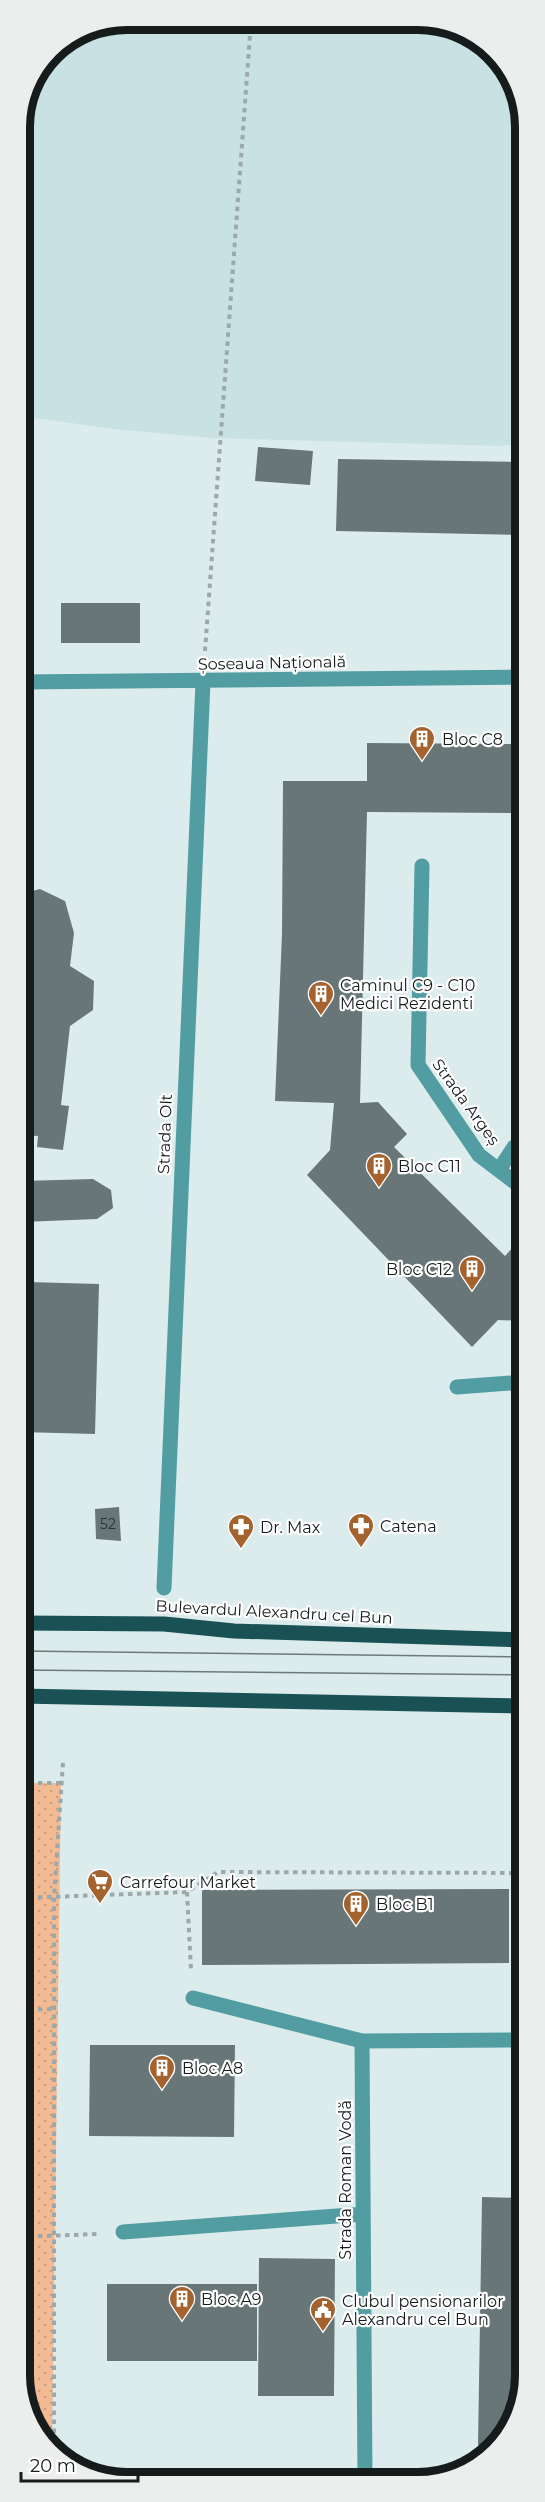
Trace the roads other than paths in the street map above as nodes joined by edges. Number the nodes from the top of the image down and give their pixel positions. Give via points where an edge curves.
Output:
1 (515, 677) edge
2 (30, 682) edge
3 (203, 682) junction
4 (422, 866) dead end
5 (515, 1147) edge
6 (499, 1170) junction
7 (515, 1182) edge
8 (515, 1383) edge
9 (456, 1387) dead end
10 (164, 1588) dead end
11 (30, 1623) edge
12 (515, 1641) edge
13 (30, 1696) edge
14 (515, 1706) edge
15 (193, 1998) road end
16 (515, 2040) edge
17 (362, 2041) junction
18 (363, 2214) junction
19 (123, 2232) road end
20 (364, 2472) edge

1 - 3 street, Șoseaua Națională
2 - 3 street, Șoseaua Națională
3 - 10 street, Strada Olt
4 - 6 street, Strada Argeș via 418,1065 479,1155
5 - 6 street, Strada Argeș
6 - 7 street
8 - 9 street
11 - 12 main road, Bulevardul Alexandru cel Bun via 164,1624 234,1631
13 - 14 main road
15 - 17 street
16 - 17 street
17 - 18 street, Strada Roman Vodă
18 - 19 street
18 - 20 street, Strada Roman Vodă

